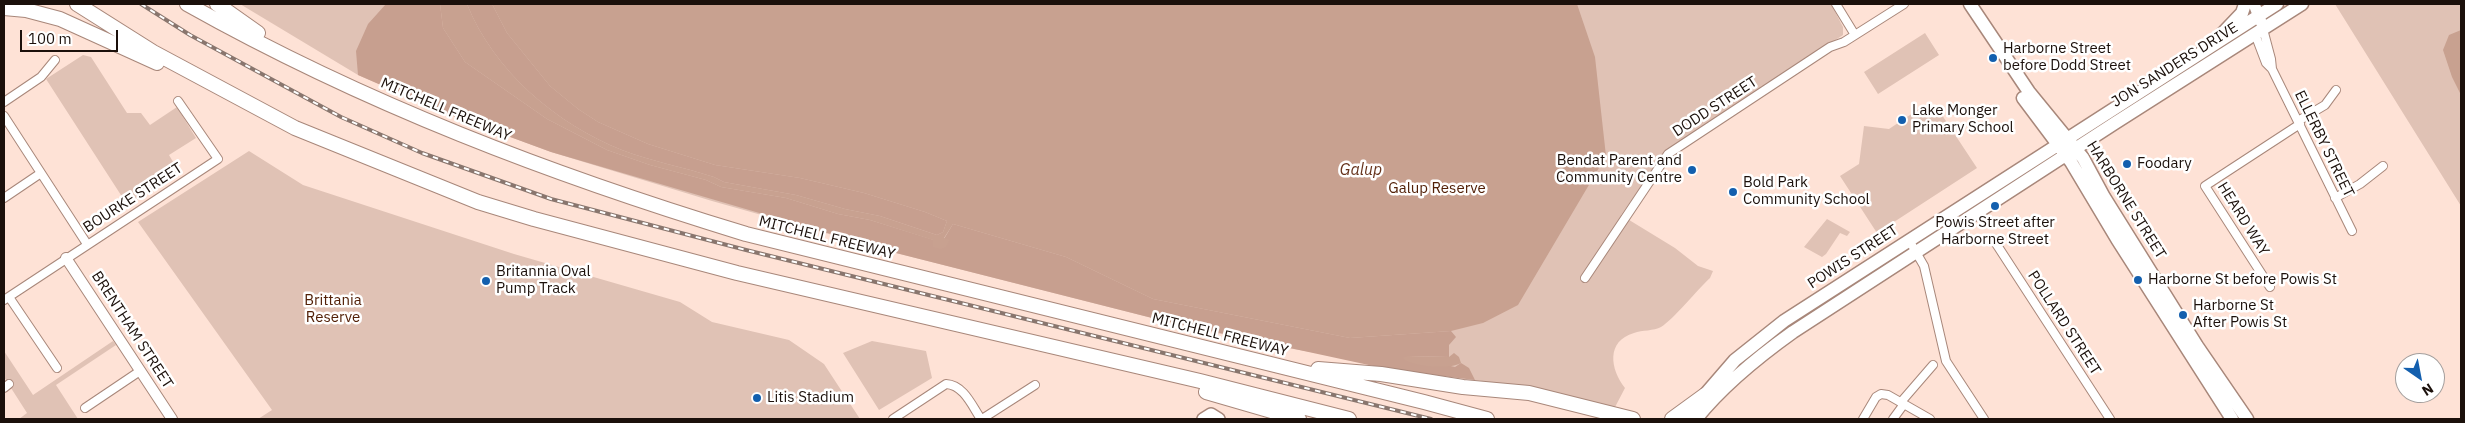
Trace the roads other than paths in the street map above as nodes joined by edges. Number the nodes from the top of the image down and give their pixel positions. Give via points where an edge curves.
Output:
1 (77, 4) edge
2 (187, 4) edge
3 (217, 4) edge
4 (1836, 4) edge
5 (1904, 4) edge
6 (1961, 4) edge
7 (1970, 4) edge
8 (2245, 4) edge
9 (2277, 4) edge
10 (2302, 4) edge
11 (5, 8) edge
12 (2257, 21) edge
13 (1855, 35) junction
14 (2204, 51) junction
15 (286, 55) junction
16 (55, 60) dead end
17 (2336, 90) dead end
18 (222, 91) junction
19 (178, 101) dead end
20 (4, 102) edge
21 (4, 116) edge
22 (2299, 123) junction
23 (2045, 126) junction
24 (2062, 140) junction
25 (2070, 152) junction
26 (2383, 166) dead end
27 (2019, 168) junction
28 (2042, 170) junction
29 (41, 173) junction
30 (2083, 180) junction
31 (4, 198) edge
32 (2335, 198) junction
33 (2352, 231) dead end
34 (1909, 240) junction
35 (1995, 242) dead end
36 (87, 244) junction
37 (1917, 252) junction
38 (66, 258) junction
39 (1586, 278) dead end
40 (2270, 287) dead end
41 (7, 298) edge
42 (1068, 351) junction
43 (1934, 365) dead end
44 (1277, 366) junction
45 (57, 368) dead end
46 (140, 371) junction
47 (1035, 385) dead end
48 (1704, 395) junction
49 (1903, 403) junction
50 (85, 408) dead end
51 (2232, 411) edge
52 (1202, 418) edge
53 (172, 419) edge
54 (893, 419) edge
55 (982, 419) edge
56 (1221, 419) edge
57 (1299, 419) edge
58 (1349, 419) edge
59 (1487, 419) edge
60 (1627, 419) edge
61 (1672, 419) edge
62 (1684, 419) edge
63 (1696, 419) edge
64 (1863, 419) edge
65 (1894, 419) edge
66 (1930, 419) edge
67 (1984, 419) edge
68 (2110, 419) edge
69 (2247, 419) edge

1 - 18 highway
2 - 15 highway, MITCHELL FREEWAY
3 - 15 highway
4 - 13 street
5 - 13 street, DODD STREET
6 - 23 main road, HARBORNE STREET
7 - 24 main road, HARBORNE STREET
8 - 12 main road
8 - 14 main road via 2239,17
9 - 12 main road, JON SANDERS DRIVE
10 - 12 main road, JON SANDERS DRIVE
11 - 18 highway via 60,19
12 - 14 main road, JON SANDERS DRIVE
12 - 22 street, ELLERBY STREET via 2272,60 2272,69
12 - 25 main road, JON SANDERS DRIVE
13 - 39 street, DODD STREET via 1830,47 1668,154
14 - 24 main road, JON SANDERS DRIVE
15 - 44 highway, MITCHELL FREEWAY via 447,130 556,173 656,207 756,237
16 - 20 street via 41,77
17 - 22 street via 2325,105
18 - 42 highway via 295,128 383,165 470,199 525,216 737,272
19 - 36 street, BOURKE STREET via 218,159
21 - 29 street
22 - 32 street, ELLERBY STREET
22 - 40 street, HEARD WAY via 2205,186
23 - 24 main road, HARBORNE STREET
23 - 27 main road via 2044,142
24 - 25 main road, HARBORNE STREET
24 - 27 main road, POWIS STREET
25 - 28 main road, POWIS STREET
25 - 30 main road, HARBORNE STREET
25 - 51 main road, HARBORNE STREET via 2198,346
26 - 32 street
27 - 34 main road, POWIS STREET
28 - 30 main road via 2063,169
28 - 37 main road, POWIS STREET
29 - 31 street
29 - 36 street
30 - 51 main road, HARBORNE STREET via 2117,239
32 - 33 street, ELLERBY STREET
34 - 37 street
34 - 48 main road, POWIS STREET via 1770,332 1735,360
35 - 68 street, POLLARD STREET
36 - 38 street, BOURKE STREET
37 - 63 main road, POWIS STREET via 1771,348 1712,400
37 - 67 street via 1924,266 1946,362
38 - 41 street, BOURKE STREET
38 - 46 street, BRENTHAM STREET
41 - 45 street
42 - 57 highway
42 - 58 highway
43 - 49 street
44 - 59 highway, MITCHELL FREEWAY
44 - 60 highway via 1381,374 1529,393
46 - 50 street
46 - 53 street, BRENTHAM STREET
47 - 55 street
48 - 61 highway
48 - 62 main road, POWIS STREET
49 - 64 street via 1881,394
49 - 65 street
49 - 66 street
51 - 69 main road, HARBORNE STREET
52 - 56 main road via 1211,414
54 - 55 street via 946,384 954,384 962,391

